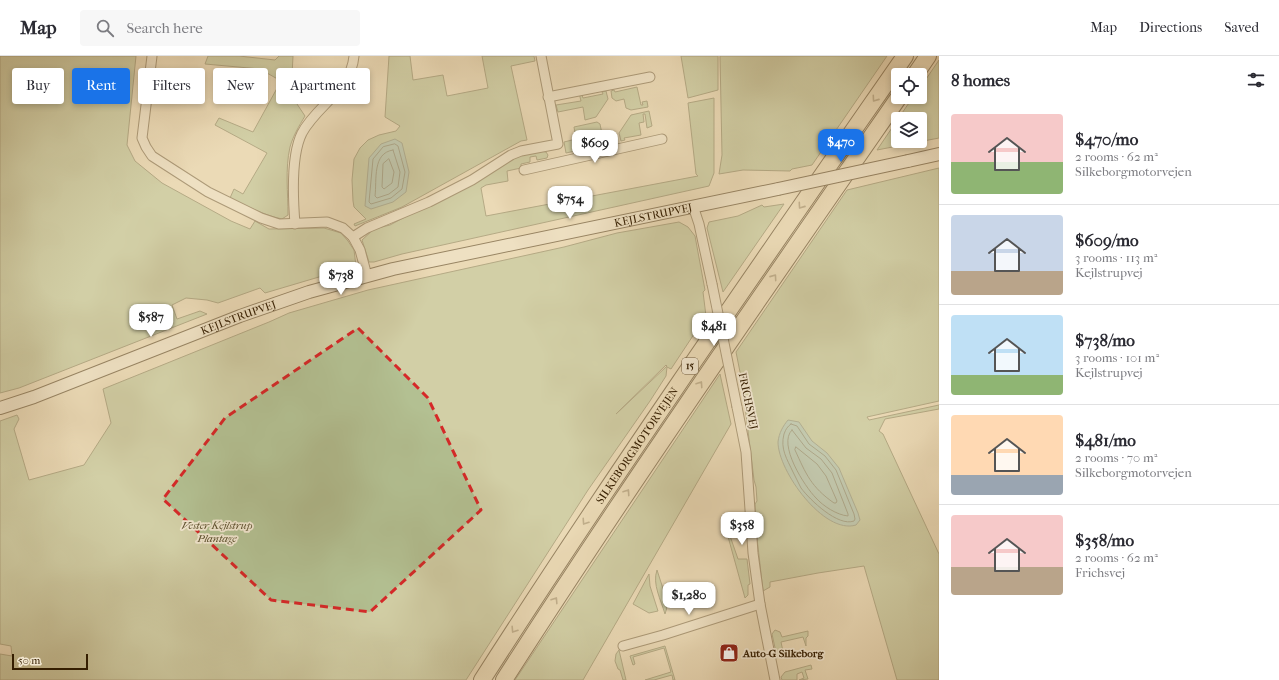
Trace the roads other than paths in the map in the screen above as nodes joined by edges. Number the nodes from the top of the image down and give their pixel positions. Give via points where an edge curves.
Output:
1 (152, 56) edge
2 (354, 56) edge
3 (541, 56) edge
4 (905, 56) edge
5 (928, 56) edge
6 (920, 68) edge
7 (650, 77) dead end
8 (548, 97) junction
9 (894, 104) edge
10 (662, 139) dead end
11 (552, 145) junction
12 (939, 154) edge
13 (557, 162) junction
14 (524, 170) dead end
15 (693, 206) junction
16 (296, 224) junction
17 (353, 237) junction
18 (367, 276) junction
19 (0, 408) edge
20 (760, 604) junction
21 (623, 646) dead end
22 (482, 680) edge
23 (504, 680) edge
24 (775, 680) edge

1 - 16 street via 142,138 152,156 208,192 261,218 279,224
2 - 16 street via 349,76 310,121 297,145 294,162
3 - 8 street
4 -> 22 highway, SILKEBORGMOTORVEJEN / 15 via 694,360
5 - 6 highway
7 - 8 street
8 - 11 street via 558,144
23 -> 9 highway, SILKEBORGMOTORVEJEN / 15 via 710,368
10 - 13 street
11 - 13 street
11 - 17 street via 511,155 472,180 429,202 367,228
12 - 15 street, KEJLSTRUPVEJ, bridge
13 - 14 street
15 - 18 street, KEJLSTRUPVEJ
15 - 20 street, FRICHSVEJ, bridge via 712,284 746,452 753,553
16 - 17 street via 332,224 343,228
17 - 18 street via 360,250
18 - 19 street, KEJLSTRUPVEJ via 254,311
20 - 21 street
20 - 24 street, FRICHSVEJ

